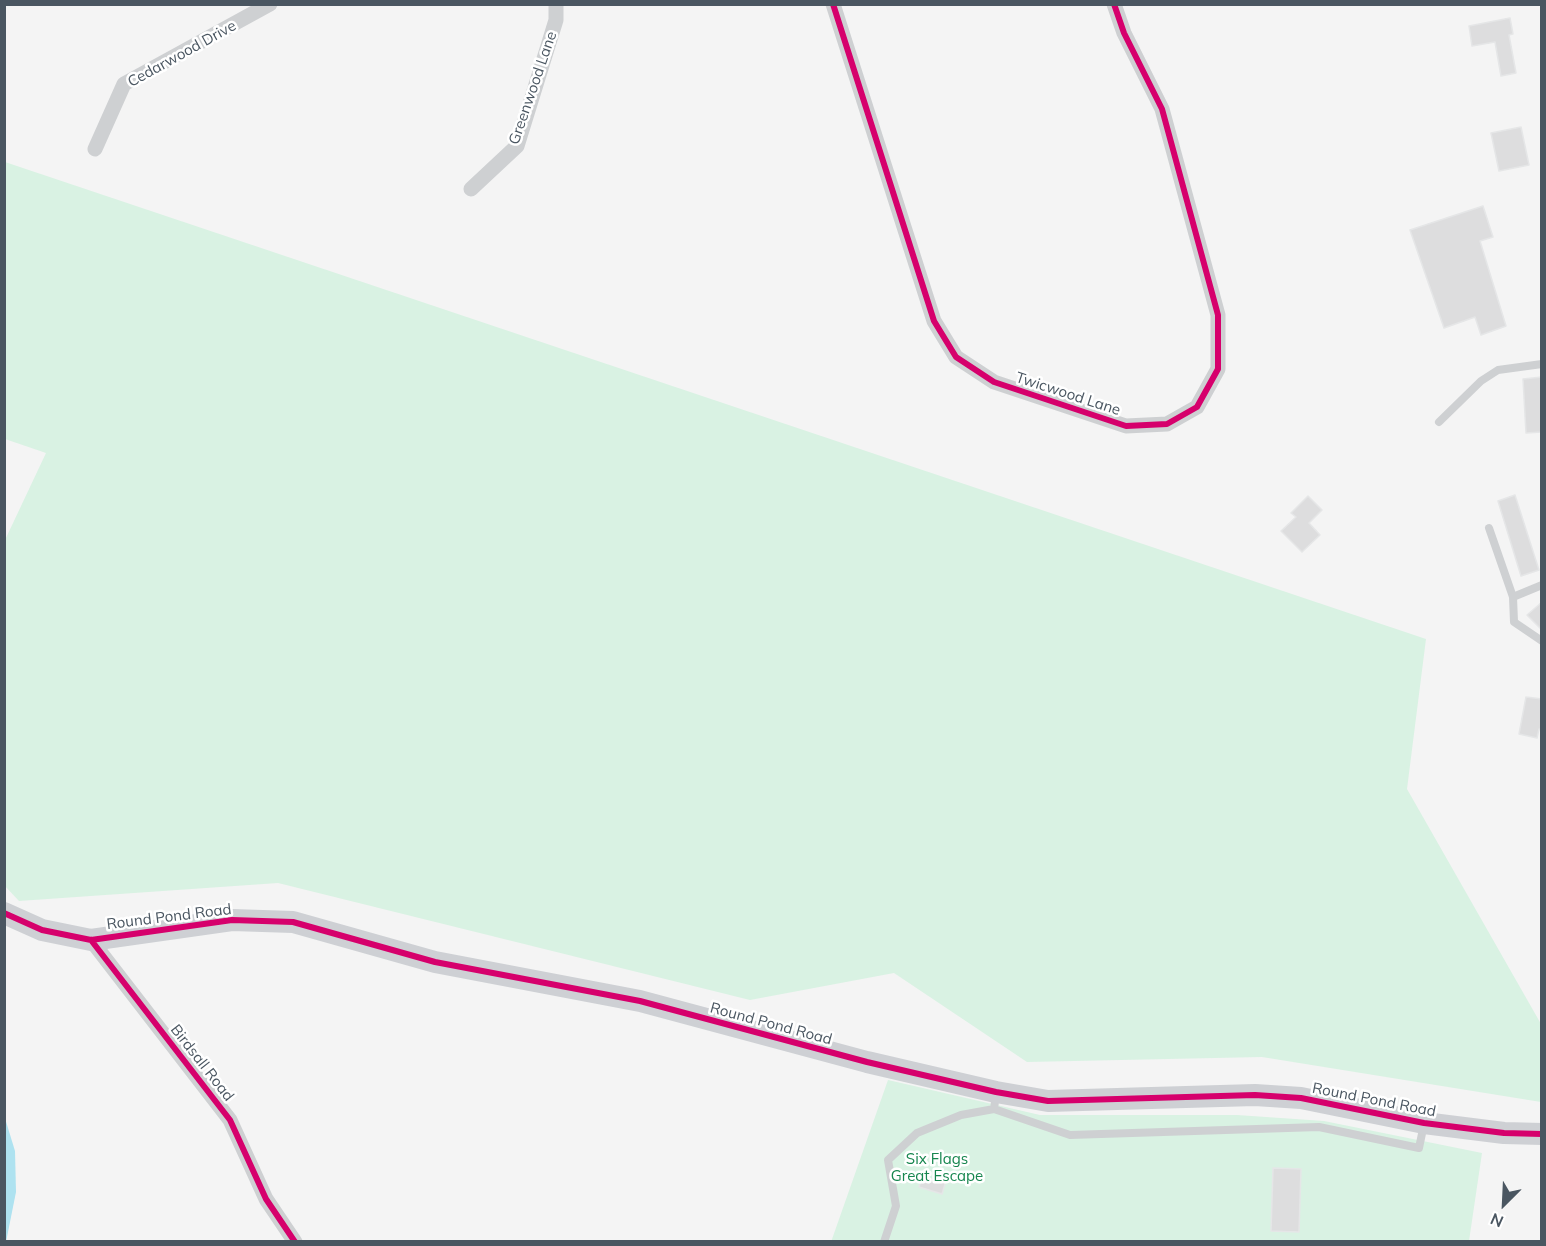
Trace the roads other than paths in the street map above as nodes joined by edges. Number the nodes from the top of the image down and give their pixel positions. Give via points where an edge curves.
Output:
1 (270, 4) edge
2 (556, 4) edge
3 (833, 4) edge
4 (1114, 4) edge
5 (95, 149) dead end
6 (471, 189) dead end
7 (1542, 364) edge
8 (1439, 422) dead end
9 (1489, 528) dead end
10 (1542, 585) edge
11 (1513, 597) junction
12 (1542, 641) edge
13 (4, 913) edge
14 (91, 940) junction
15 (995, 1100) junction
16 (1424, 1123) junction
17 (1542, 1134) edge
18 (295, 1242) edge
19 (884, 1242) edge

1 - 5 street, Cedarwood Drive via 124,84
2 - 6 street, Greenwood Lane via 556,20 517,146
3 - 4 street, Twicwood Lane via 934,321 956,357 994,382 1126,426 1167,424 1197,407 1218,369 1218,315 1161,109
7 - 8 lane via 1498,370
9 - 11 lane
10 - 11 lane
11 - 12 lane via 1514,622
13 - 14 street, Round Pond Road via 42,930
14 - 15 street, Round Pond Road via 232,920 293,922 435,962 640,1001
14 - 18 street, Birdsall Road via 230,1120 266,1199
15 - 16 street, Round Pond Road via 1255,1095 1301,1098
15 - 16 lane via 1070,1135 1319,1127 1419,1148
15 - 19 lane via 917,1134 888,1160 896,1206
16 - 17 street, Round Pond Road

